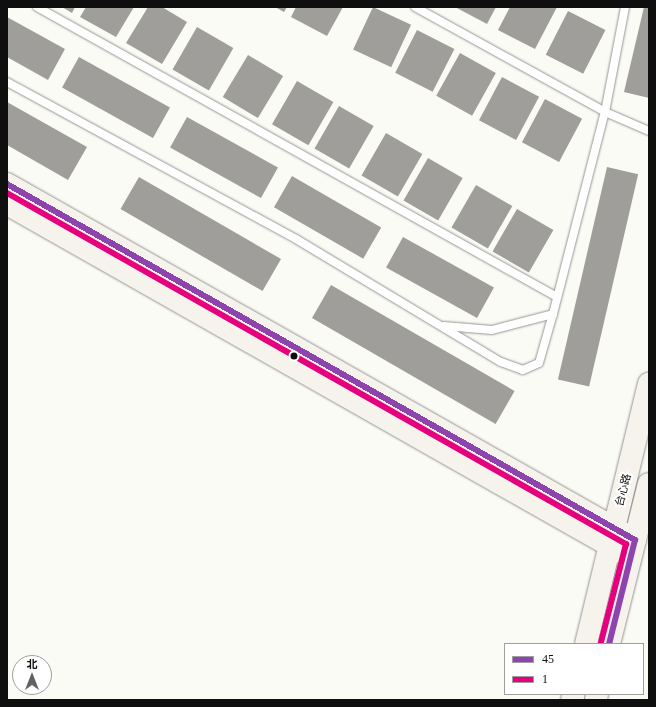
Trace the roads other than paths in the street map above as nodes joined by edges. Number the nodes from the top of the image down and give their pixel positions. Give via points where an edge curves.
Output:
1 (37, 7) edge
2 (415, 7) edge
3 (625, 7) edge
4 (7, 82) edge
5 (605, 112) junction
6 (649, 131) edge
7 (7, 184) edge
8 (7, 204) edge
9 (557, 297) junction
10 (553, 314) junction
11 (442, 326) junction
12 (649, 383) edge
13 (649, 484) edge
14 (612, 537) junction
15 (632, 548) junction
16 (586, 643) edge
17 (609, 643) edge

1 - 9 lane
2 - 5 lane
3 - 5 lane
4 - 11 lane via 296,239
5 - 6 lane
5 - 9 lane
7 - 14 main road
8 - 14 main road
9 - 10 lane
10 - 11 lane via 492,330
10 - 11 lane via 539,363 523,370 501,362
12 - 14 main road, 台心路
13 - 15 main road
14 - 15 main road
14 - 16 main road, 台心路
15 - 17 main road

